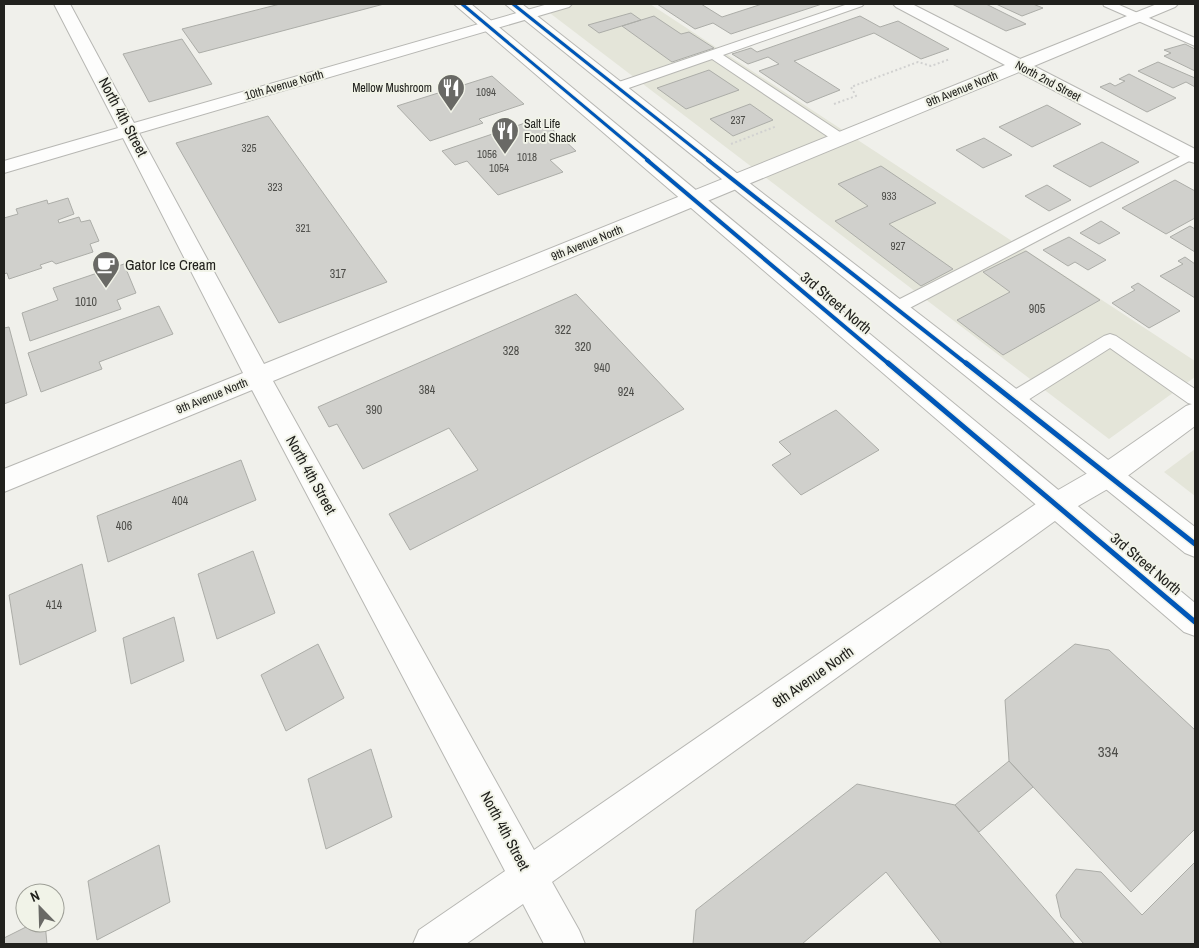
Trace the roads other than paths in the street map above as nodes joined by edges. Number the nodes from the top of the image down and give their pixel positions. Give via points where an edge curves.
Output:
1 (62, 4) edge
2 (462, 4) edge
3 (564, 4) edge
4 (858, 4) edge
5 (901, 4) edge
6 (1108, 4) edge
7 (1170, 4) edge
8 (520, 9) edge
9 (1137, 17) junction
10 (490, 27) junction
11 (1195, 42) edge
12 (713, 54) junction
13 (1019, 66) junction
14 (618, 87) junction
15 (130, 130) junction
16 (841, 139) junction
17 (1193, 156) edge
18 (4, 167) edge
19 (736, 182) junction
20 (695, 200) junction
21 (896, 308) junction
22 (258, 377) junction
23 (1195, 398) edge
24 (1013, 400) junction
25 (1195, 413) edge
26 (1108, 475) junction
27 (4, 481) edge
28 (1056, 506) junction
29 (1195, 544) edge
30 (1195, 622) edge
31 (530, 877) junction
32 (432, 944) edge
33 (565, 944) edge

1 - 15 street, North 4th Street
2 - 10 street, 3rd Street North
3 - 8 street, 10th Avenue North
4 - 12 lane
5 - 13 street, North 2nd Street
6 - 9 lane
7 - 9 street, 9th Avenue North
8 - 10 street, 10th Avenue North
8 - 14 street
9 - 11 lane
9 - 13 street, 9th Avenue North
10 - 15 street, 10th Avenue North
10 - 20 street, 3rd Street North
12 - 14 lane
12 - 16 lane
13 - 16 street, 9th Avenue North
13 - 17 street, North 2nd Street
14 - 19 street
15 - 18 street, 10th Avenue North
15 - 22 street, North 4th Street
16 - 19 street, 9th Avenue North
17 - 21 lane
19 - 20 street, 9th Avenue North
19 - 21 street
20 - 22 street, 9th Avenue North
20 - 28 street, 3rd Street North
21 - 24 street
22 - 27 street, 9th Avenue North
22 - 31 street, North 4th Street
23 - 24 lane via 1110,340
24 - 26 street
25 - 26 street, 8th Avenue North
26 - 28 street, 8th Avenue North
26 - 29 street
28 - 30 street, 3rd Street North
28 - 31 street, 8th Avenue North
31 - 32 street, 8th Avenue North
31 - 33 street, North 4th Street

